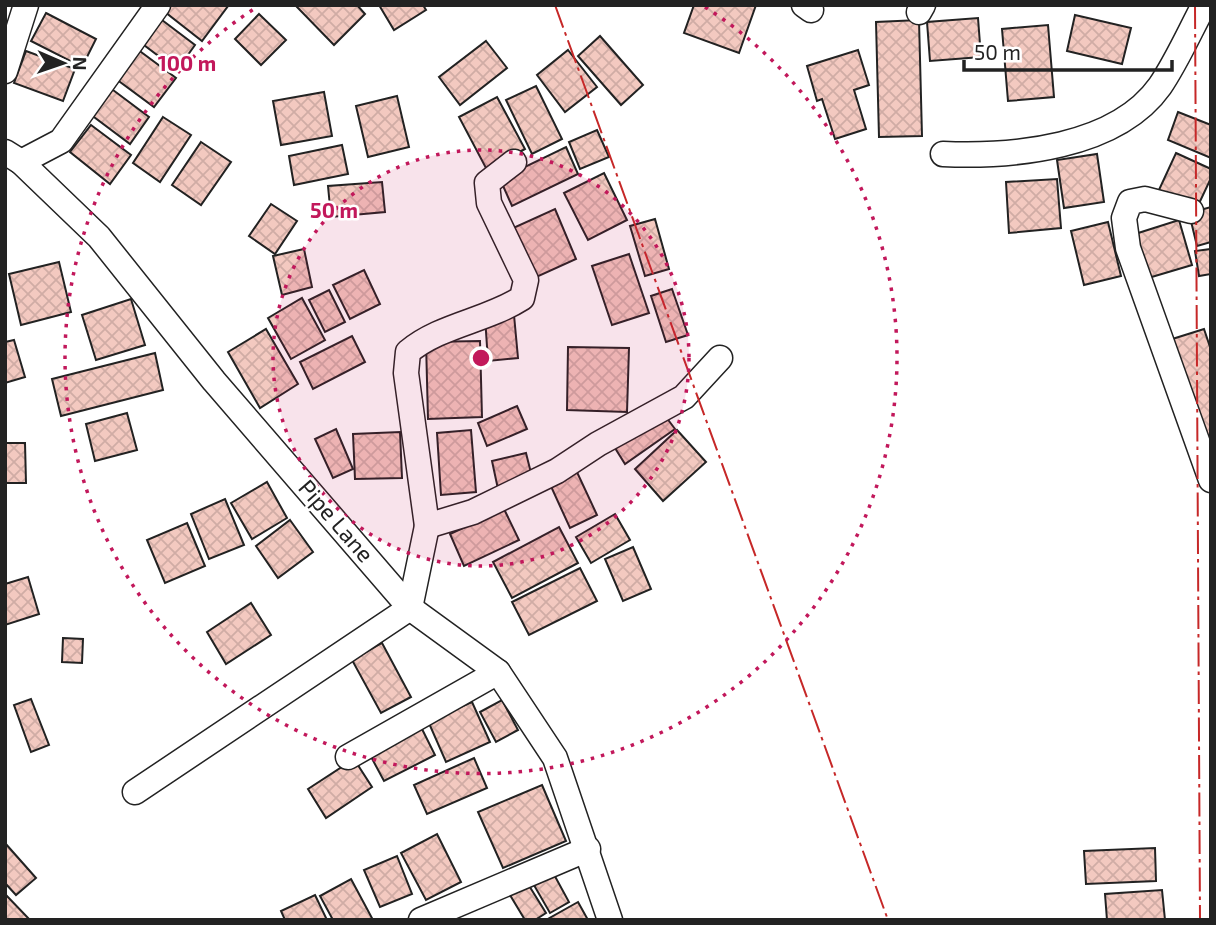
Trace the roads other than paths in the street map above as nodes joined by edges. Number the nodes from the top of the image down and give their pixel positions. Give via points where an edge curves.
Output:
1 (26, 5) edge
2 (158, 5) edge
3 (1204, 5) edge
4 (5, 71) edge
5 (943, 154) dead end
6 (13, 157) edge
7 (514, 162) dead end
8 (1191, 211) dead end
9 (720, 358) dead end
10 (1211, 480) edge
11 (427, 526) junction
12 (410, 608) junction
13 (498, 672) junction
14 (348, 757) dead end
15 (135, 792) dead end
16 (588, 849) junction
17 (421, 920) edge
18 (610, 920) edge

1 - 4 street
2 - 6 street via 61,141
3 - 5 street via 1160,87 1128,117 1090,138 981,156
6 - 12 street, Pipe Lane via 99,237 214,381
7 - 11 street via 487,183 489,203 526,280 522,298 506,309 422,340 408,352 406,373
8 - 10 street via 1144,199 1130,202 1124,218 1128,248
9 - 11 street via 684,397 557,471 473,512
11 - 12 street
12 - 13 street, Pipe Lane
12 - 15 street
13 - 14 street
13 - 16 street, Pipe Lane via 555,758
16 - 17 street
16 - 18 street, Pipe Lane

